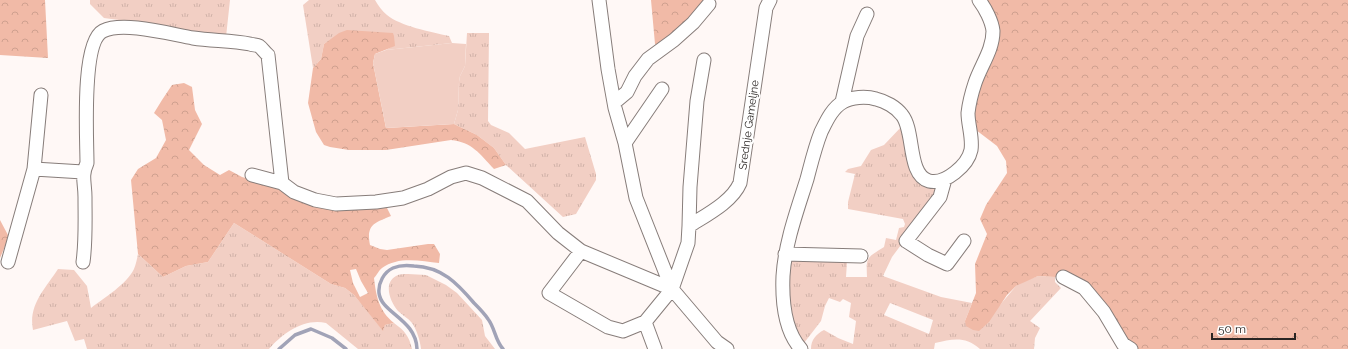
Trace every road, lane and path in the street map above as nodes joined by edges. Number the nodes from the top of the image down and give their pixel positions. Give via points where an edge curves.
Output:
1 (599, 0) edge
2 (770, 0) edge
3 (979, 0) edge
4 (709, 4) dead end
5 (867, 14) dead end
6 (704, 60) dead end
7 (662, 88) dead end
8 (41, 95) dead end
9 (615, 102) junction
10 (842, 102) junction
11 (625, 143) junction
12 (34, 169) junction
13 (83, 172) junction
14 (252, 175) dead end
15 (945, 179) junction
16 (282, 183) junction
17 (689, 226) junction
18 (964, 241) dead end
19 (581, 251) junction
20 (785, 254) junction
21 (862, 256) dead end
22 (8, 262) dead end
23 (83, 262) dead end
24 (1063, 277) dead end
25 (672, 289) junction
26 (645, 322) junction
27 (719, 346) edge
28 (655, 349) edge
29 (801, 349) edge
30 (1131, 349) edge

1 - 9 street
2 - 17 street, Srednje Gameljne via 766,8 738,190 720,207
3 - 15 street via 993,29 992,46 975,83 968,112 971,151 964,164
4 - 9 street via 693,23 648,59 627,92
5 - 10 street via 857,36
6 - 17 street via 697,101
7 - 11 street
8 - 12 street
9 - 11 street
10 - 15 street via 855,98 872,98 893,107 902,115 908,127 916,168 922,177 929,181
10 - 20 street via 832,111 821,132
11 - 25 street via 636,198
12 - 13 street
12 - 22 street
13 - 16 street via 87,163 87,85 92,50 96,38 102,31 127,26 203,40 245,43 259,46 268,55
13 - 23 street
14 - 16 street
15 - 18 street via 940,197 906,241 947,264
16 - 19 street via 294,192 315,200 336,204 376,202 403,198 466,173 482,178 527,201 558,233
17 - 25 street via 688,243
19 - 25 street
19 - 26 street via 549,293 608,327 623,331
20 - 21 street
20 - 29 street via 783,277 786,321 789,331
24 - 30 street via 1084,288 1104,312 1123,344
25 - 26 street
25 - 27 street
26 - 28 street

